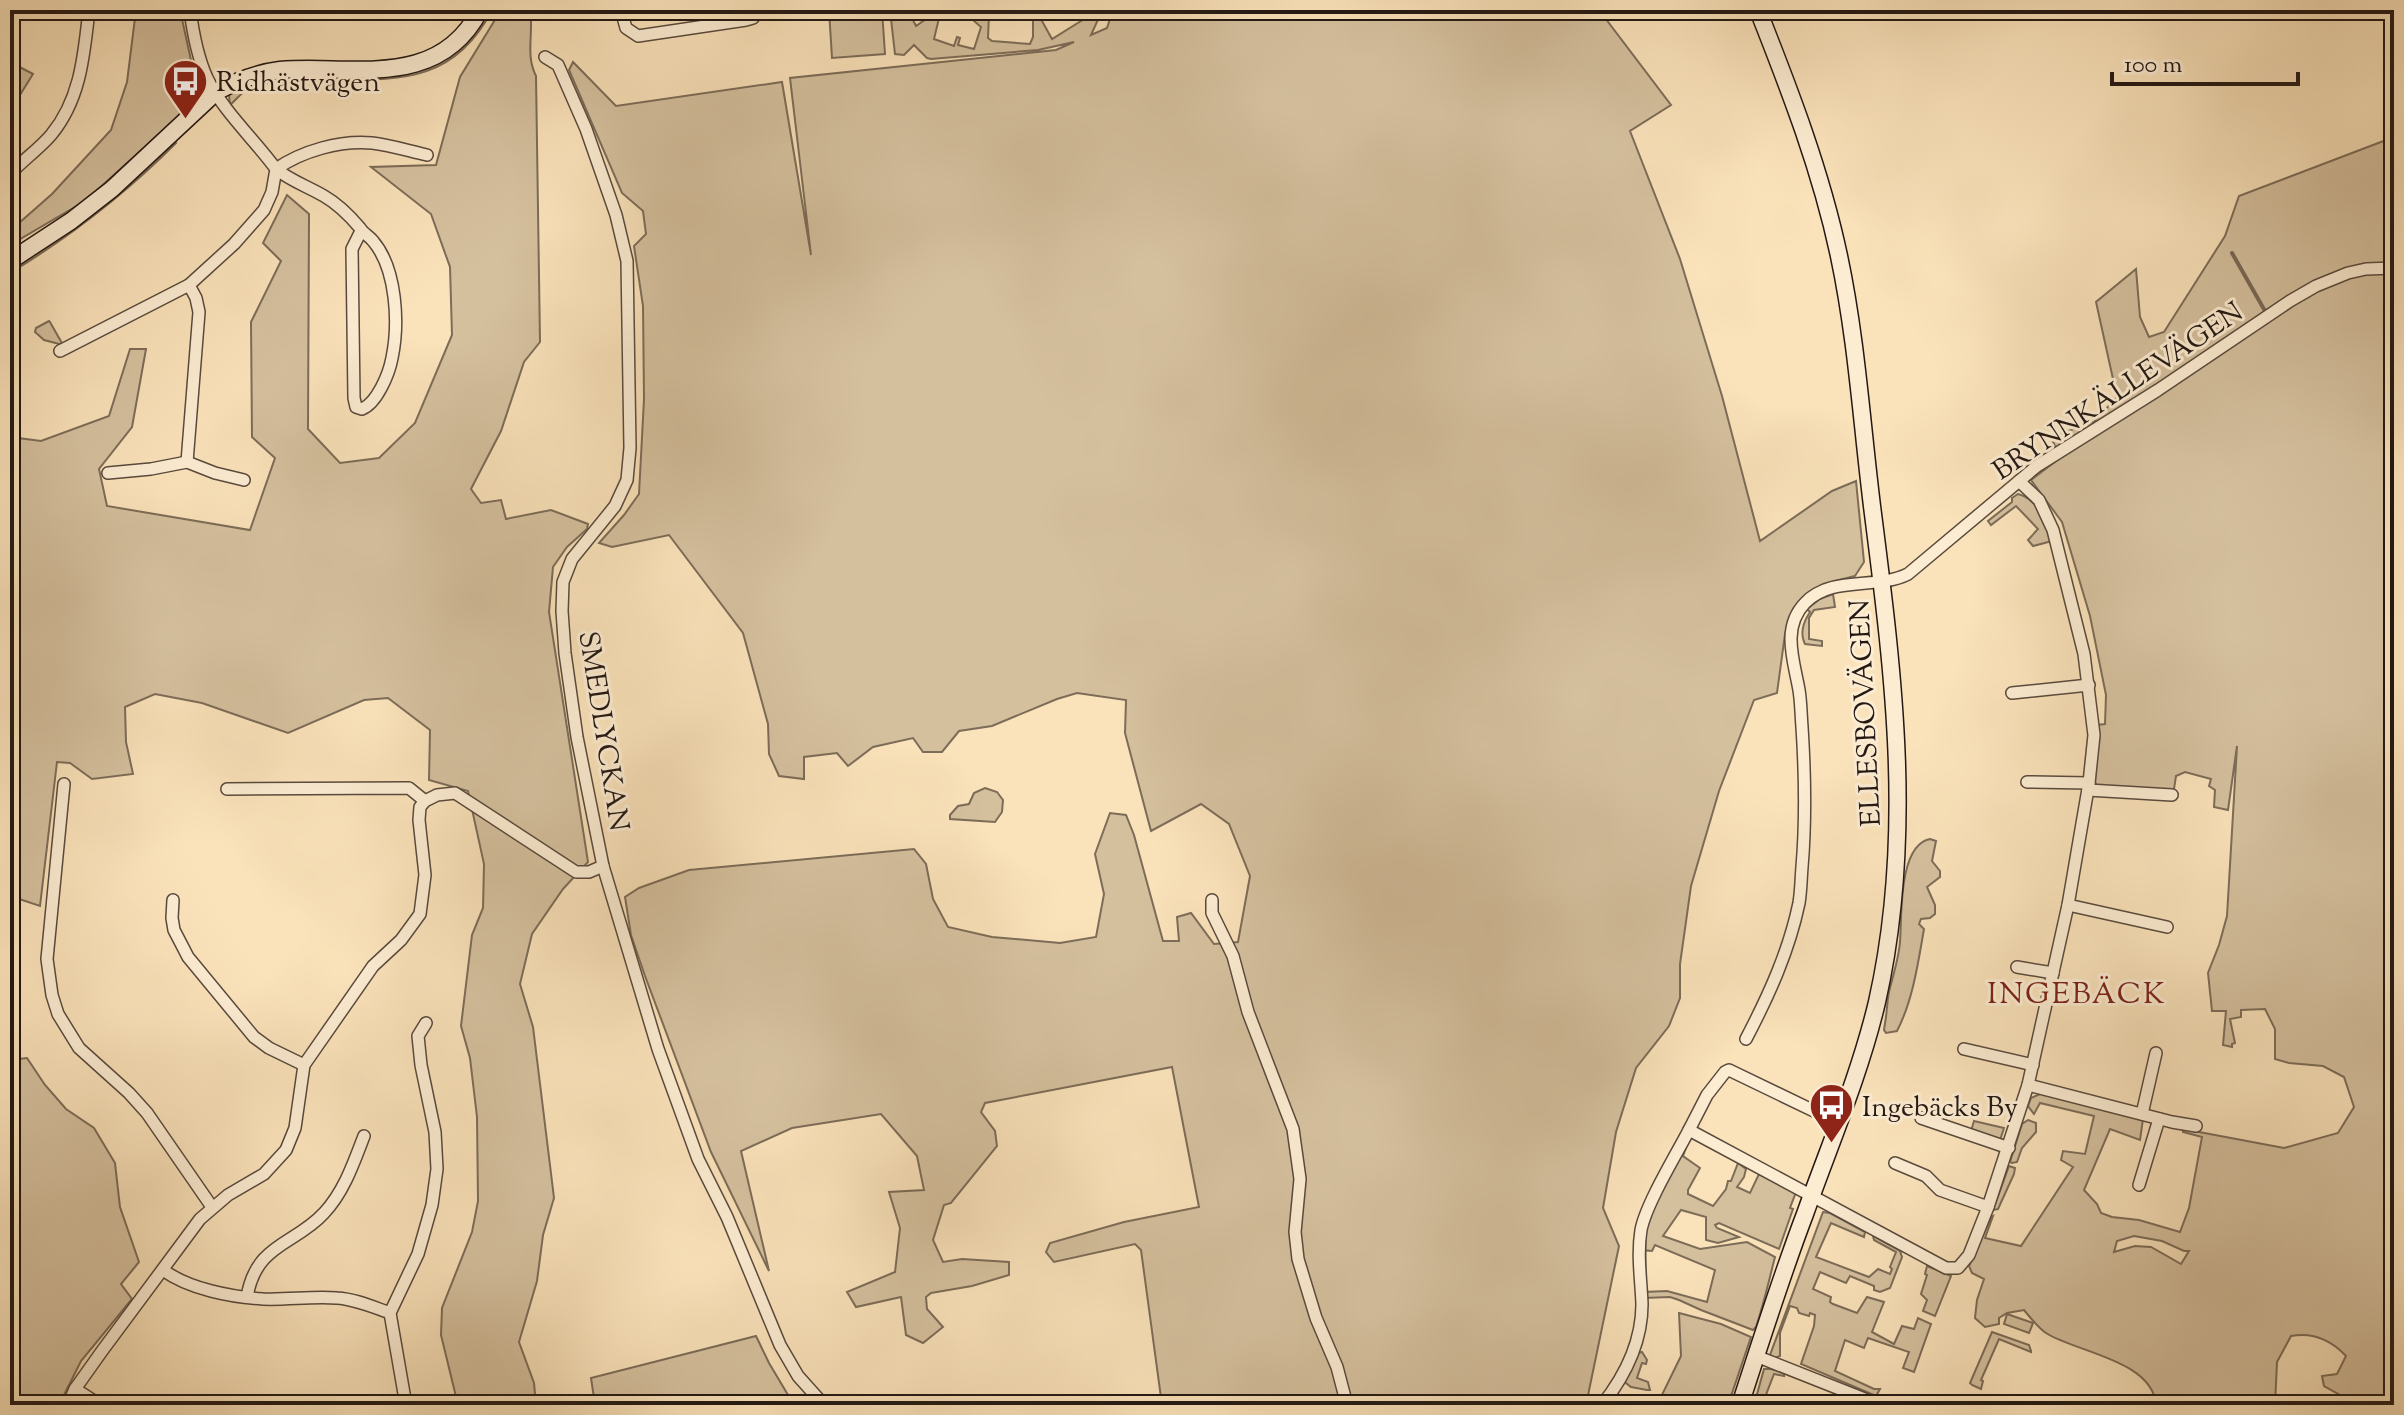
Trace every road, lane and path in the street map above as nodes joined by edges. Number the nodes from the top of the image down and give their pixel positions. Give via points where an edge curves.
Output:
1 (89, 10) edge
2 (190, 10) edge
3 (480, 10) edge
4 (621, 10) edge
5 (759, 10) edge
6 (1758, 10) edge
7 (545, 57) dead end
8 (216, 92) junction
9 (427, 155) dead end
10 (276, 169) junction
11 (10, 174) edge
12 (361, 231) junction
13 (10, 261) edge
14 (2394, 268) edge
15 (189, 285) junction
16 (60, 351) dead end
17 (187, 462) junction
18 (108, 473) dead end
19 (244, 480) dead end
20 (2019, 481) junction
21 (1882, 582) junction
22 (2089, 685) junction
23 (2012, 693) dead end
24 (2027, 782) dead end
25 (64, 784) dead end
26 (2088, 786) junction
27 (227, 789) dead end
28 (2172, 795) dead end
29 (425, 801) junction
30 (603, 866) junction
31 (173, 900) dead end
32 (1212, 900) dead end
33 (2068, 905) junction
34 (2167, 927) dead end
35 (2017, 967) dead end
36 (2053, 973) junction
37 (426, 1023) dead end
38 (1746, 1039) dead end
39 (1964, 1049) dead end
40 (2156, 1053) dead end
41 (304, 1065) junction
42 (2033, 1065) junction
43 (2028, 1085) junction
44 (2142, 1114) junction
45 (1921, 1118) dead end
46 (2159, 1119) junction
47 (1839, 1123) junction
48 (2196, 1126) dead end
49 (1689, 1130) junction
50 (364, 1136) dead end
51 (2009, 1148) junction
52 (1895, 1163) dead end
53 (2139, 1185) dead end
54 (1812, 1195) junction
55 (212, 1207) junction
56 (1988, 1207) junction
57 (163, 1270) junction
58 (247, 1297) junction
59 (390, 1313) junction
60 (1756, 1356) junction
61 (75, 1389) junction
62 (68, 1405) edge
63 (100, 1405) edge
64 (406, 1405) edge
65 (824, 1405) edge
66 (1347, 1405) edge
67 (1602, 1405) edge
68 (1740, 1405) edge
69 (1880, 1405) edge

1 - 11 street via 79,81 65,113 50,136
2 - 8 street via 202,65
3 - 8 main road via 449,47 411,66 279,70
4 - 5 street via 626,28 638,36 750,19
6 - 21 main road, ELLESBOVÄGEN via 1807,137 1840,259
7 - 30 street, SMEDLYCKAN via 558,65 586,129 627,261 627,480 615,506 572,559 562,611 577,737
8 - 10 street
8 - 13 main road via 112,189
9 - 10 street via 371,143 344,144 290,159
10 - 12 street via 345,211
10 - 15 street via 264,210
12 - 12 street via 385,262 396,308 391,364 376,395 362,409 354,404 352,249
14 - 20 street, BRYNNKÄLLEVÄGEN via 2348,273 2290,301
15 - 16 street
15 - 17 street via 199,312
17 - 18 street
17 - 19 street
20 - 21 street, BRYNNKÄLLEVÄGEN via 1908,574
20 - 22 street via 2039,500 2053,530
21 - 38 street, BRYNNKÄLLEVÄGEN via 1824,591 1804,604 1791,628 1803,750 1800,900 1784,958
21 - 47 main road, ELLESBOVÄGEN via 1899,759 1892,909 1876,1004
22 - 23 street
22 - 26 street via 2094,735
24 - 26 street
25 - 55 street via 47,959 58,1014 79,1048 147,1113
26 - 28 street
26 - 33 street
27 - 29 street via 409,788
29 - 30 street via 455,793 576,872
29 - 41 street via 419,820 425,875 420,914 373,966
30 - 65 street, SMEDLYCKAN via 658,1049 698,1159 780,1345
31 - 41 street via 174,930 188,957 254,1037
32 - 66 street via 1212,913 1233,956 1248,1012 1293,1129 1300,1179 1298,1259
33 - 34 street
33 - 36 street
35 - 36 street
36 - 42 street
37 - 59 street via 418,1036 437,1169 418,1254
39 - 42 street
40 - 44 street
41 - 55 street via 295,1128 286,1150 264,1174
42 - 43 street
43 - 44 street
43 - 51 street
44 - 46 street
45 - 51 street
46 - 48 street
46 - 53 street
47 - 49 street via 1729,1070 1707,1095
47 - 54 main road, ELLESBOVÄGEN
49 - 54 street
49 - 67 street via 1644,1218 1637,1341
50 - 58 street via 325,1213 262,1260
51 - 56 street
52 - 56 street via 1926,1176 1940,1190
54 - 56 street via 1952,1269 1966,1260
54 - 60 main road, ELLESBOVÄGEN
55 - 57 street
57 - 58 street via 190,1283
57 - 61 street
58 - 59 street via 339,1298
59 - 64 street
60 - 68 main road, ELLESBOVÄGEN
60 - 69 street
61 - 62 street
61 - 63 street

